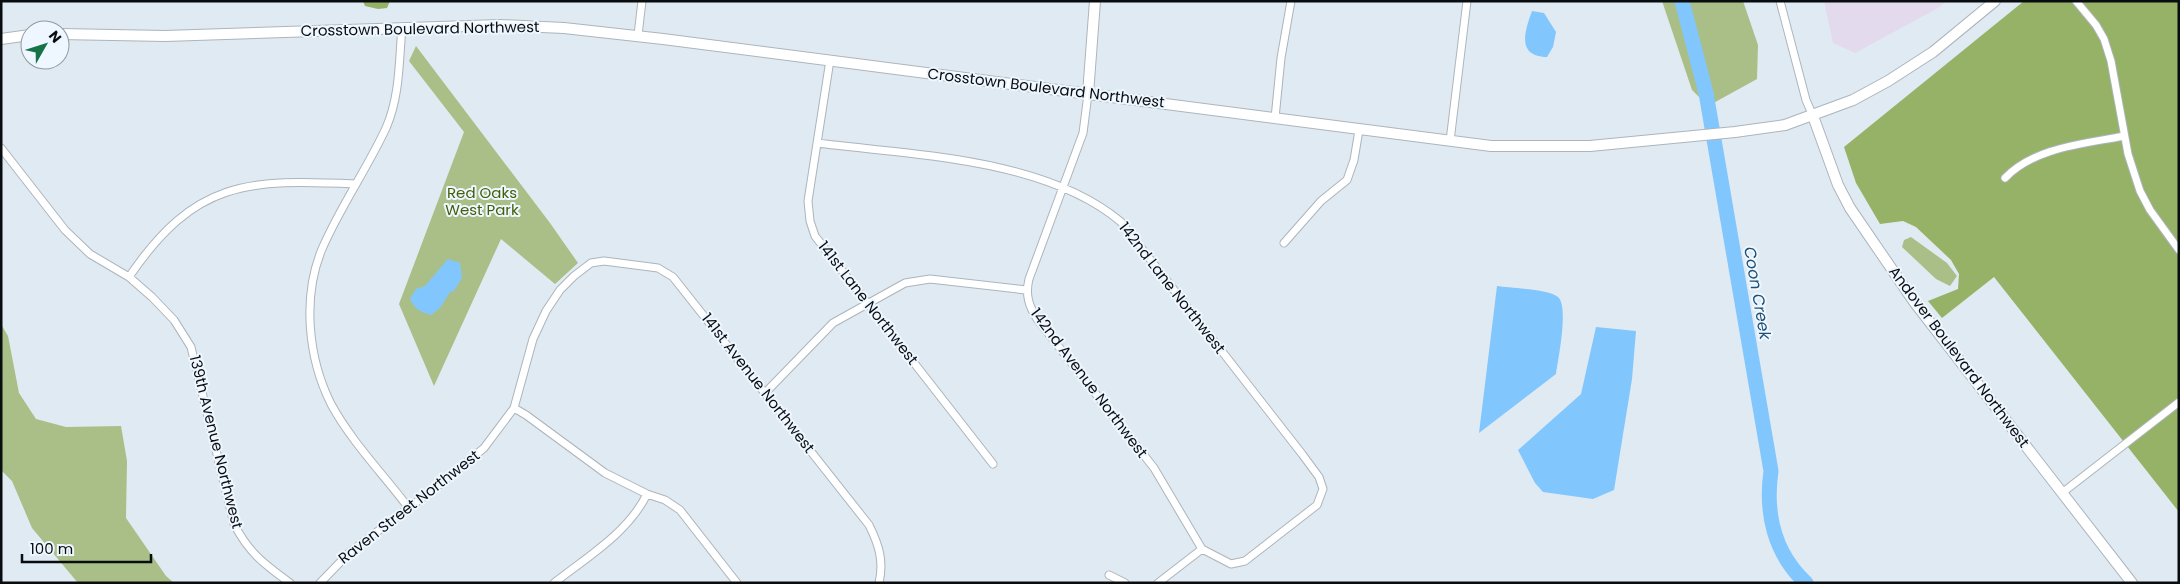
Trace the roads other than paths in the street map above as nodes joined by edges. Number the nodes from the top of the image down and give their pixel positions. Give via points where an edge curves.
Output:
1 (642, 1) edge
2 (1095, 1) edge
3 (1291, 1) edge
4 (1467, 1) edge
5 (1780, 1) edge
6 (1995, 1) edge
7 (2076, 1) edge
8 (402, 27) junction
9 (70, 34) edge
10 (638, 36) junction
11 (20, 37) edge
12 (1, 39) edge
13 (830, 60) junction
14 (1088, 94) junction
15 (1813, 116) junction
16 (1275, 118) junction
17 (1359, 130) junction
18 (2124, 136) junction
19 (1450, 141) junction
20 (817, 143) junction
21 (1, 148) edge
22 (2005, 178) dead end
23 (356, 184) junction
24 (1063, 189) junction
25 (1284, 243) dead end
26 (2179, 250) edge
27 (604, 262) joint
28 (129, 277) junction
29 (1026, 290) junction
30 (867, 302) junction
31 (766, 392) junction
32 (2179, 402) edge
33 (514, 408) junction
34 (993, 464) dead end
35 (2062, 492) junction
36 (647, 494) junction
37 (408, 507) junction
38 (1202, 549) junction
39 (1108, 575) dead end
40 (290, 583) edge
41 (320, 583) edge
42 (554, 583) edge
43 (737, 583) edge
44 (879, 583) edge
45 (1125, 583) edge
46 (1158, 583) edge
47 (2132, 583) edge

1 - 10 street
2 - 14 street
3 - 16 street
4 - 19 street
5 - 15 street
6 - 15 street, Crosstown Boulevard Northwest via 1908,70 1853,100
7 - 18 street via 2096,25 2112,61
8 - 9 street, Crosstown Boulevard Northwest via 164,36
8 - 10 street, Crosstown Boulevard Northwest via 500,25
8 - 23 street via 395,99 386,127
10 - 13 street, Crosstown Boulevard Northwest
11 - 12 street
13 - 14 street, Crosstown Boulevard Northwest
13 - 20 street, 141st Lane Northwest
14 - 16 street, Crosstown Boulevard Northwest
14 - 24 street, 142nd Avenue Northwest via 1083,133
15 - 19 street, Crosstown Boulevard Northwest via 1785,125 1735,132 1556,147 1500,147
15 - 35 street, Andover Boulevard Northwest via 1838,185 1850,208 1915,303
16 - 17 street, Crosstown Boulevard Northwest
17 - 19 street, Crosstown Boulevard Northwest
17 - 25 street via 1347,180 1321,201
18 - 22 street via 2033,157
18 - 26 street via 2140,191
20 - 24 street, 142nd Lane Northwest via 998,166
20 - 30 street, 141st Lane Northwest via 808,201 815,236
21 - 28 street, 139th Avenue Northwest via 65,230 90,254
23 - 28 street via 256,184 224,192 195,207 171,225
23 - 37 street via 322,250 314,280 310,319 317,370 332,404
24 - 29 street, 142nd Avenue Northwest
24 - 38 street, 142nd Lane Northwest via 1096,203 1122,222 1319,477 1323,489 1317,505 1245,561 1231,564
27 - 31 street, 141st Avenue Northwest via 658,268 673,277
27 - 33 street, Raven Street Northwest via 591,263 578,272 546,311 533,339
28 - 40 street, 139th Avenue Northwest via 174,320 191,347 234,524 244,544 259,560
29 - 30 street via 930,279 905,283
29 - 38 street, 142nd Avenue Northwest via 1034,314 1154,468
30 - 31 street via 833,323
30 - 34 street, 141st Lane Northwest
31 - 44 street, 141st Avenue Northwest via 868,525 880,550
32 - 35 street
33 - 36 street via 606,473
33 - 37 street, Raven Street Northwest via 484,448
35 - 47 street, Andover Boulevard Northwest
36 - 42 street via 624,527
36 - 43 street via 680,510
37 - 41 street, Raven Street Northwest via 350,552
38 - 46 street
39 - 45 street

